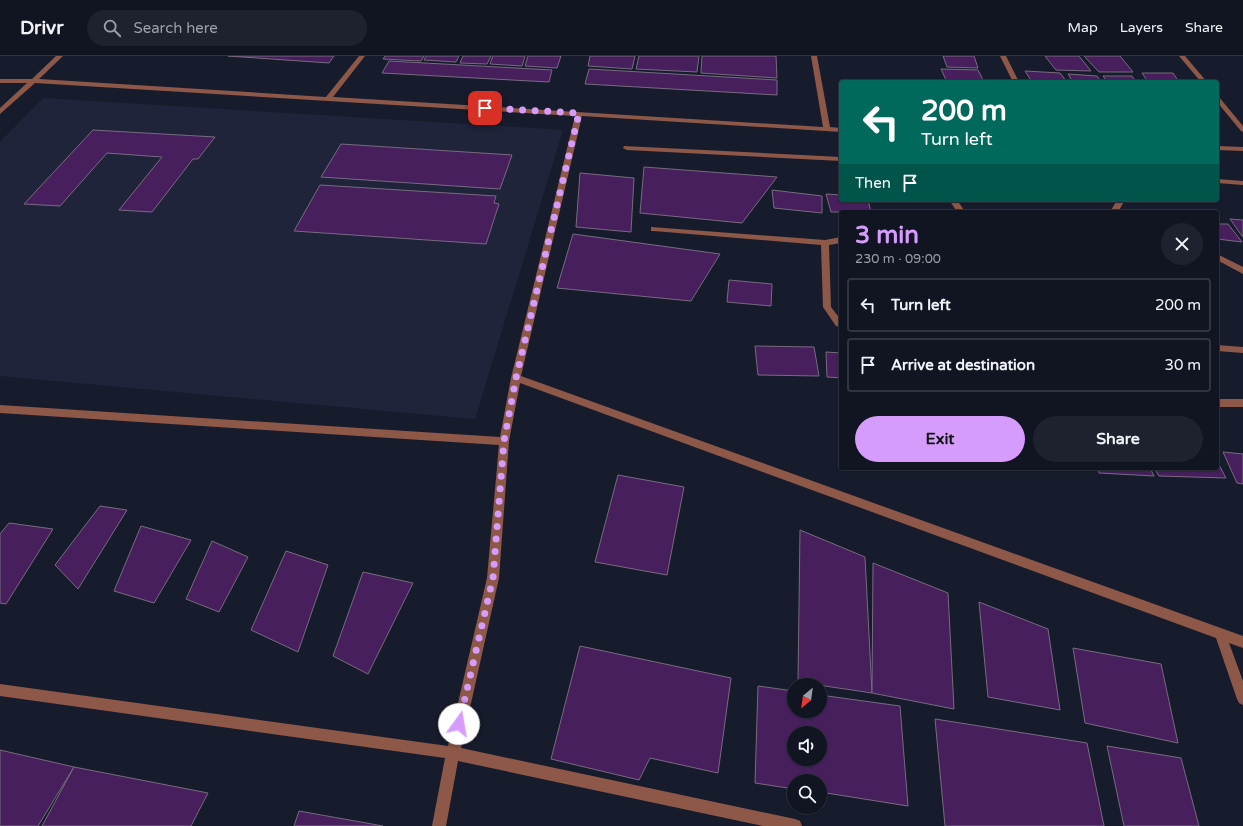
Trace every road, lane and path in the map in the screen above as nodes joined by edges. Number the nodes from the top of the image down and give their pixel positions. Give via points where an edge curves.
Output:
1 (60, 56) edge
2 (362, 56) edge
3 (814, 56) edge
4 (1003, 56) edge
5 (1182, 56) edge
6 (1015, 80) edge
7 (1202, 80) edge
8 (0, 81) edge
9 (34, 81) junction
10 (328, 99) junction
11 (1219, 100) edge
12 (0, 112) edge
13 (579, 113) junction
14 (827, 128) junction
15 (839, 130) edge
16 (1243, 130) edge
17 (627, 148) dead end
18 (1219, 148) edge
19 (1243, 149) edge
20 (839, 159) edge
21 (1219, 181) edge
22 (1243, 183) edge
23 (654, 229) dead end
24 (839, 240) edge
25 (825, 243) junction
26 (1219, 258) edge
27 (1243, 271) edge
28 (839, 324) edge
29 (1219, 348) edge
30 (1243, 350) edge
31 (516, 378) junction
32 (1219, 403) edge
33 (1243, 403) edge
34 (0, 409) edge
35 (504, 441) junction
36 (1220, 633) junction
37 (1243, 642) edge
38 (0, 690) edge
39 (1243, 699) edge
40 (453, 753) junction
41 (439, 826) edge
42 (795, 826) edge

1 - 9 street
2 - 10 street
3 - 14 street
4 - 6 street
5 - 7 street
8 - 9 street
9 - 10 street
9 - 12 street
10 - 13 street
11 - 16 street
13 - 14 street
13 - 31 street
14 - 15 street
17 - 20 street
18 - 19 street
21 - 22 street
23 - 25 street
24 - 25 street
25 - 28 street via 827,307
26 - 27 street
29 - 30 street
31 - 35 street
31 - 36 street
32 - 33 street
34 - 35 street
35 - 40 street via 493,578
36 - 37 street
36 - 39 street
38 - 40 street
40 - 41 street
40 - 42 street

